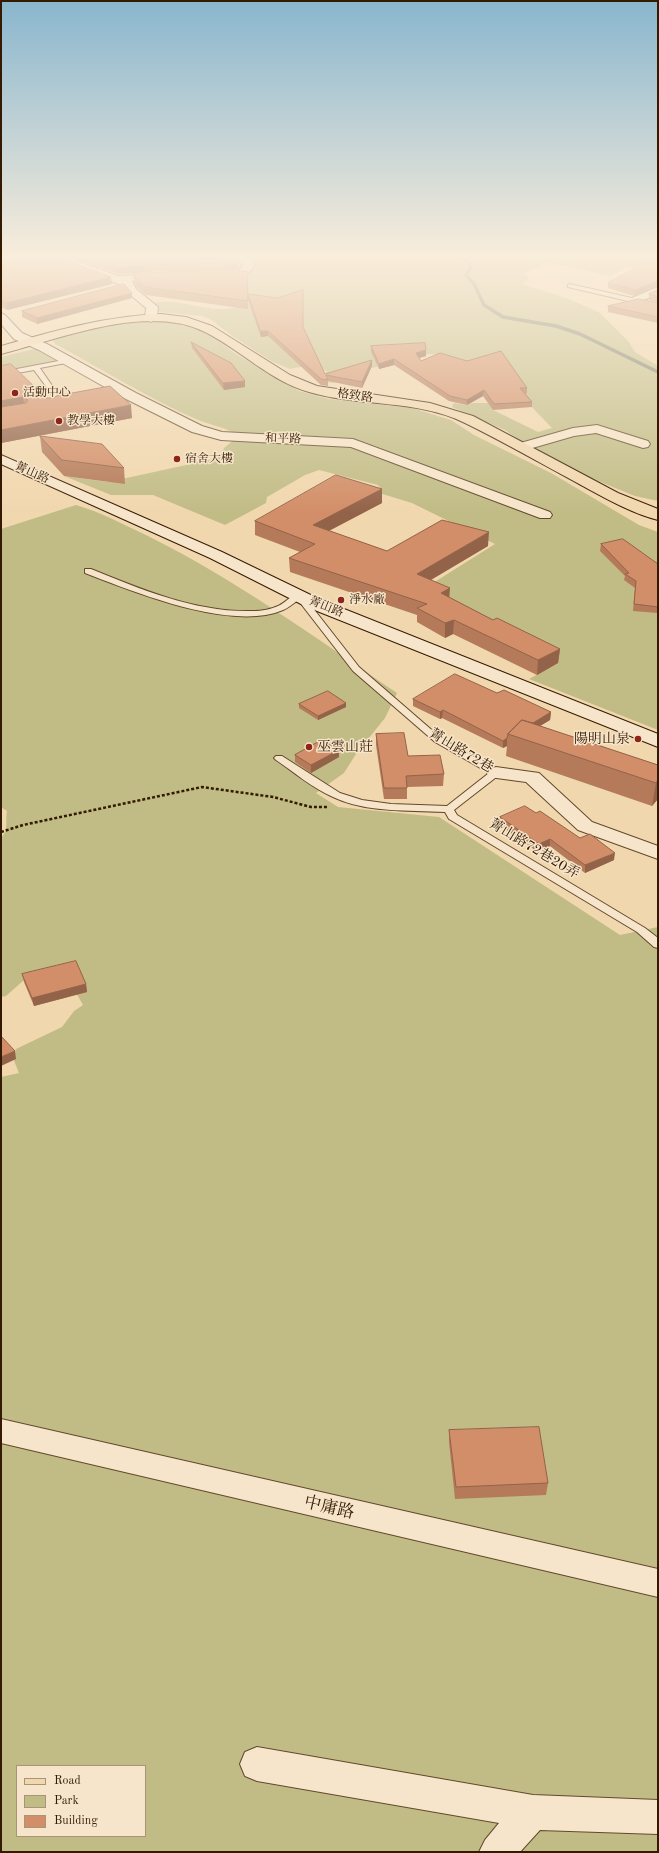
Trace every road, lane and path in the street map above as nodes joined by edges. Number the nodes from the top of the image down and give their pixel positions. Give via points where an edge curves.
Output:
1 (27, 340) edge
2 (37, 340) edge
3 (229, 340) edge
4 (30, 342) junction
5 (1, 350) edge
6 (68, 361) junction
7 (36, 367) junction
8 (1, 374) edge
9 (54, 408) edge
10 (643, 444) dead end
11 (522, 448) junction
12 (1, 459) edge
13 (545, 515) dead end
14 (658, 515) edge
15 (88, 571) dead end
16 (299, 596) junction
17 (658, 741) edge
18 (279, 758) dead end
19 (496, 773) junction
20 (311, 806) dead end
21 (449, 808) junction
22 (1, 832) edge
23 (658, 853) edge
24 (658, 944) edge
25 (1, 1431) edge
26 (658, 1583) edge
27 (258, 1764) dead end
28 (533, 1812) junction
29 (658, 1817) edge
30 (497, 1852) edge

1 - 4 street, 和平路
2 - 4 main road, 格致路
3 - 11 main road, 格致路 via 284,377 312,388 356,398 405,402 447,410
4 - 5 main road, 格致路
4 - 6 street, 和平路
6 - 7 lane
6 - 13 street, 和平路 via 197,429 221,436 353,443
7 - 8 lane
7 - 9 lane via 56,396
10 - 11 street via 596,429 573,432
11 - 14 main road, 格致路 via 613,496
12 - 16 street, 菁山路 via 216,555
15 - 16 lane via 156,597 218,612 272,612 292,604
16 - 17 street, 菁山路
16 - 19 lane, 菁山路72巷 via 356,669 438,740
18 - 21 lane via 336,795 369,805
19 - 21 lane
19 - 23 street, 菁山路72巷 via 532,777 585,826
20 - 22 path via 273,797 202,787 23,825
21 - 24 lane, 菁山路72巷20弄 via 453,817 641,930
25 - 26 street, 中庸路
27 - 28 street
28 - 29 street
28 - 30 street

